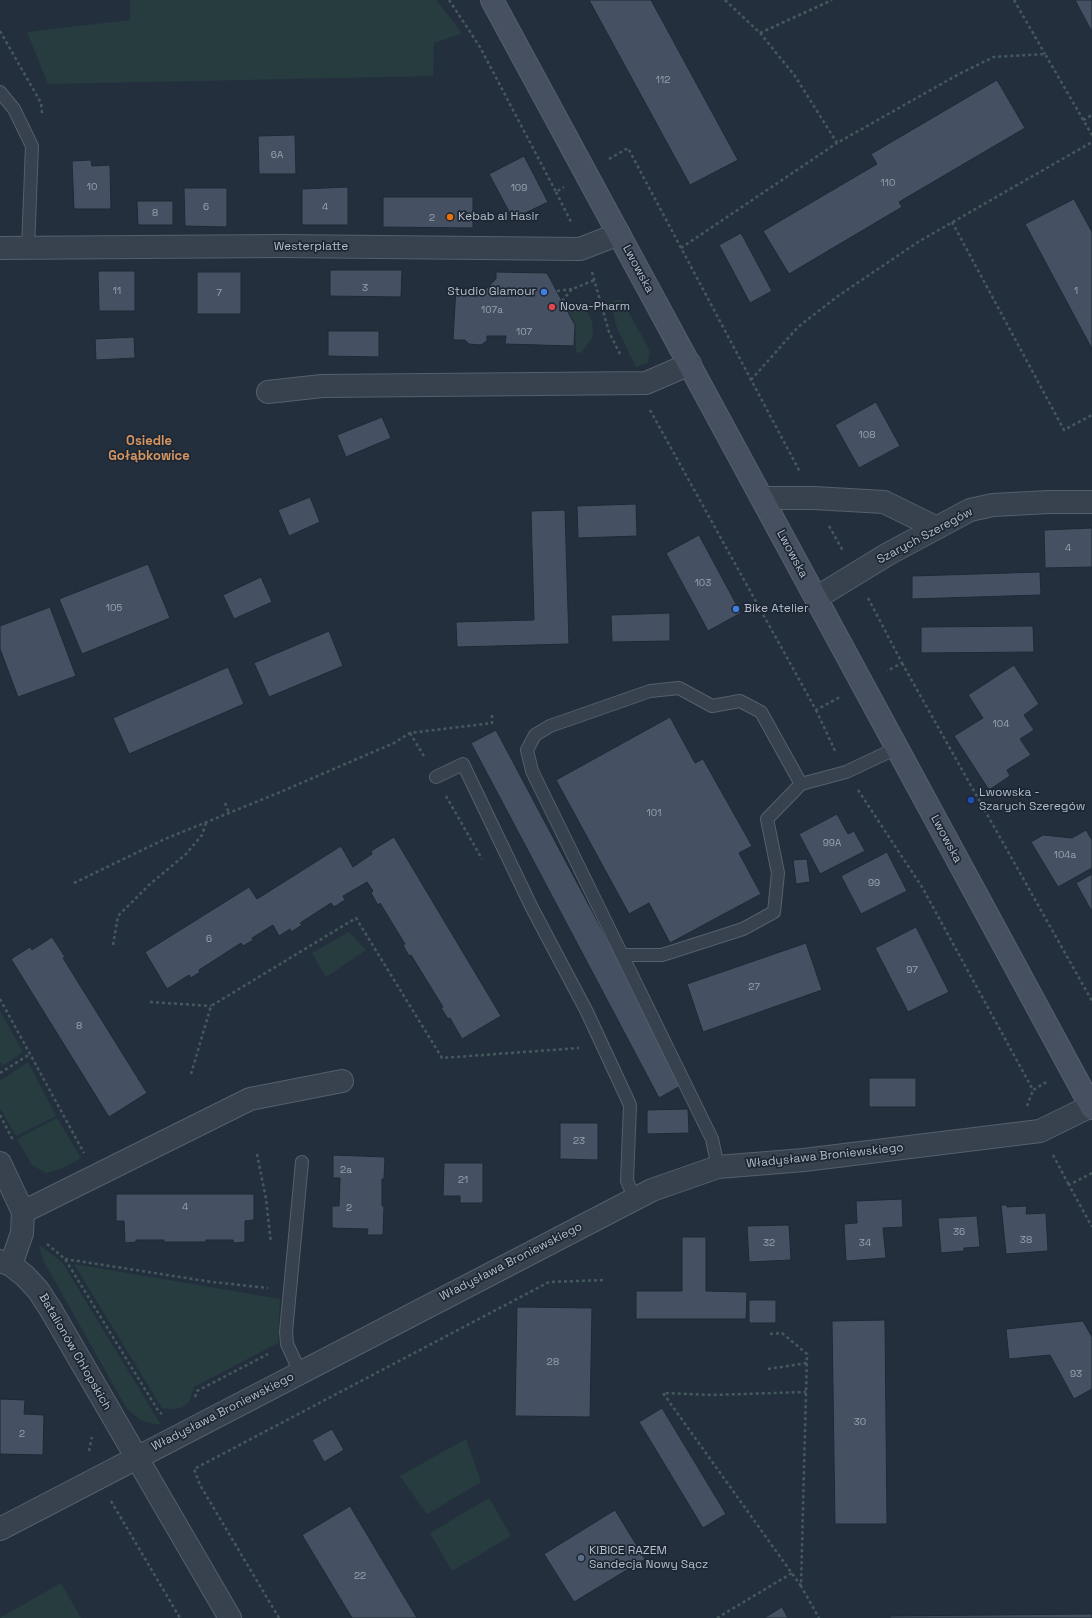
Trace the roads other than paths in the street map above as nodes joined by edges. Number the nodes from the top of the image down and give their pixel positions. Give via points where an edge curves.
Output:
1 (492, 0) edge
2 (0, 92) edge
3 (619, 234) junction
4 (0, 248) edge
5 (28, 248) junction
6 (690, 364) junction
7 (268, 392) dead end
8 (762, 498) junction
9 (1092, 502) edge
10 (937, 528) junction
11 (816, 598) junction
12 (897, 748) junction
13 (436, 777) dead end
14 (801, 784) junction
15 (622, 955) junction
16 (342, 1081) dead end
17 (1092, 1107) edge
18 (302, 1162) dead end
19 (0, 1163) edge
20 (718, 1167) junction
21 (635, 1199) junction
22 (24, 1212) junction
23 (5, 1263) edge
24 (300, 1372) junction
25 (136, 1457) junction
26 (0, 1529) edge
27 (230, 1618) edge

1 - 3 street, Lwowska
2 - 5 lane via 14,109 32,146
3 - 5 street, Westerplatte via 580,249 281,246
3 - 6 street, Lwowska
4 - 5 street, Westerplatte
6 - 7 street via 646,384 322,386
6 - 8 street, Lwowska
8 - 10 street via 884,502
8 - 11 street, Lwowska
9 - 10 street, Szarych Szeregów via 993,505 970,510
10 - 11 street, Szarych Szeregów via 888,554
11 - 12 street, Lwowska
12 - 14 lane via 846,772
12 - 17 street, Lwowska
13 - 21 lane via 463,764 532,908 587,1012 630,1105 627,1181
14 - 15 lane via 767,819 778,873 774,912 743,929 662,955
14 - 15 lane via 761,712 740,701 712,706 679,688 650,691 550,726 535,735 527,750 532,771
15 - 20 lane via 712,1140
16 - 22 street via 250,1098
17 - 20 street, Władysława Broniewskiego via 1040,1131 804,1160
18 - 24 lane via 287,1344
19 - 22 street
20 - 21 street, Władysława Broniewskiego via 652,1190
21 - 24 street, Władysława Broniewskiego
22 - 23 street via 22,1233
23 - 25 street, Batalionów Chłopskich via 38,1290
24 - 25 street, Władysława Broniewskiego
25 - 26 street, Władysława Broniewskiego
25 - 27 street

